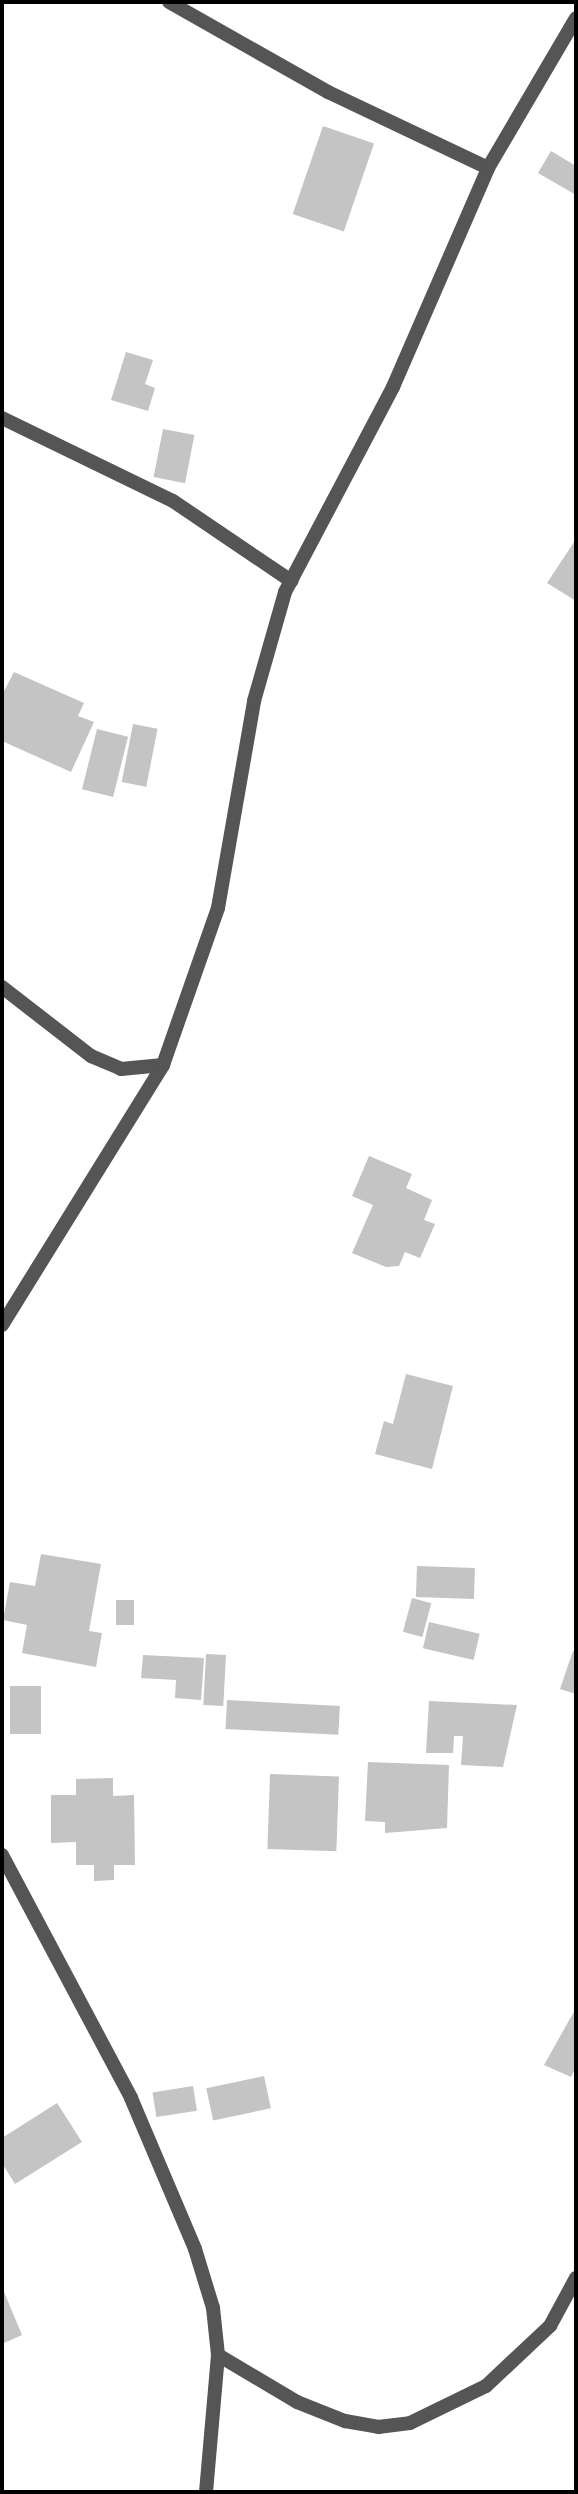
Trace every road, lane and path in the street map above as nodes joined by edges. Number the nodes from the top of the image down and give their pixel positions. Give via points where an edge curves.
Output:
1 (169, 2) edge
2 (576, 18) edge
3 (488, 168) junction
4 (2, 418) edge
5 (291, 581) junction
6 (2, 987) edge
7 (163, 1065) junction
8 (2, 1325) edge
9 (2, 1855) edge
10 (576, 2278) edge
11 (218, 2355) junction
12 (206, 2492) edge

1 - 3 street via 328,92
2 - 3 street
3 - 5 street via 393,387
4 - 5 street via 173,501
5 - 7 street via 254,701 218,908
6 - 7 street via 91,1056 121,1069
7 - 8 street
9 - 11 street via 131,2098 195,2249 213,2308
10 - 11 street via 550,2326 486,2386 410,2423 378,2427 345,2421 297,2402
11 - 12 street

